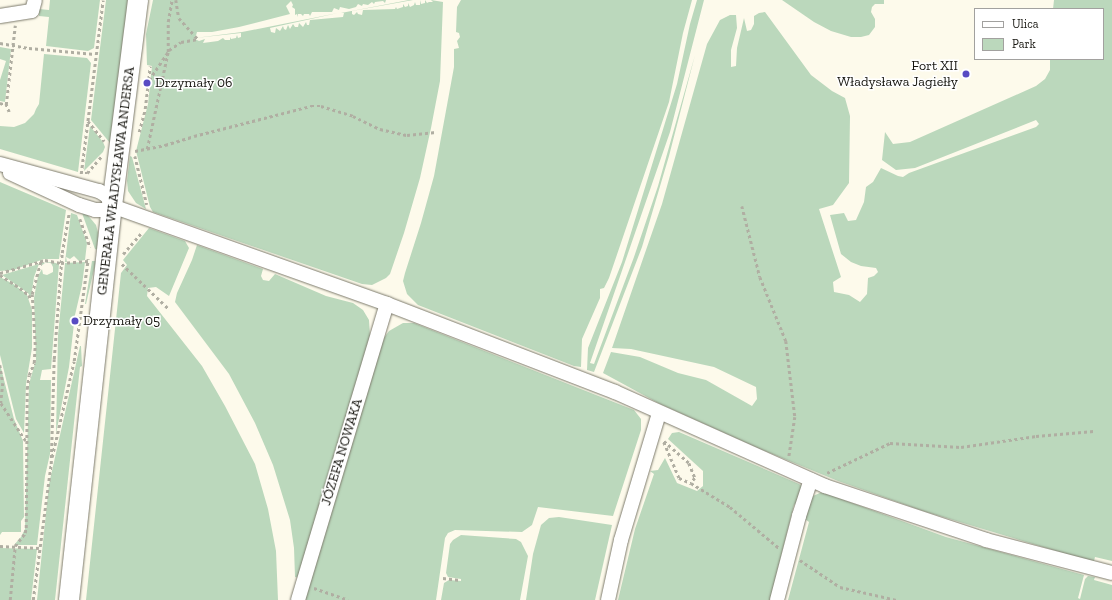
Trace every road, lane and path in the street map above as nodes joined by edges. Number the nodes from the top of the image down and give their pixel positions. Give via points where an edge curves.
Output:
1 (35, 0) edge
2 (103, 0) edge
3 (138, 0) edge
4 (172, 0) edge
5 (176, 0) edge
6 (16, 13) junction
7 (0, 16) edge
8 (0, 43) edge
9 (14, 45) junction
10 (168, 52) junction
11 (95, 54) junction
12 (150, 66) dead end
13 (148, 80) junction
14 (0, 103) edge
15 (6, 105) junction
16 (9, 112) dead end
17 (88, 120) junction
18 (436, 132) dead end
19 (138, 137) dead end
20 (105, 142) dead end
21 (136, 144) dead end
22 (148, 149) junction
23 (0, 164) edge
24 (0, 168) edge
25 (82, 181) junction
26 (75, 203) junction
27 (112, 206) junction
28 (742, 206) dead end
29 (90, 250) dead end
30 (89, 255) dead end
31 (119, 259) dead end
32 (41, 261) junction
33 (88, 261) junction
34 (62, 263) junction
35 (0, 274) edge
36 (33, 302) junction
37 (387, 304) junction
38 (169, 310) dead end
39 (0, 365) edge
40 (660, 413) junction
41 (1094, 431) dead end
42 (26, 442) junction
43 (788, 460) dead end
44 (51, 464) junction
45 (812, 480) junction
46 (691, 483) junction
47 (0, 546) edge
48 (15, 546) junction
49 (39, 548) junction
50 (793, 557) junction
51 (1112, 573) edge
52 (443, 578) dead end
53 (460, 580) dead end
54 (303, 584) junction
55 (10, 600) edge
56 (33, 600) edge
57 (69, 600) edge
58 (298, 600) edge
59 (348, 600) edge
60 (608, 600) edge
61 (777, 600) edge
62 (897, 600) edge

1 - 6 street via 32,11
2 - 11 path
3 - 27 main road, GENERAŁA WŁADYSŁAWA ANDERSA
4 - 10 path via 168,22
5 - 10 path via 179,18 198,39 181,42
6 - 7 street
6 - 9 path
8 - 9 path
9 - 11 path
9 - 15 path
10 - 13 path
10 - 22 path
11 - 17 path
12 - 13 path
13 - 19 path via 145,109
14 - 15 path
15 - 16 path
17 - 20 path
17 - 25 path via 80,174
18 - 22 path via 407,135 380,129 353,116 321,106 310,106
21 - 22 path via 134,151
23 - 25 street
24 - 26 street
25 - 27 street via 107,196
26 - 27 street via 95,210 106,210
26 - 29 path
26 - 34 path via 65,231
27 - 37 street
27 - 57 main road, GENERAŁA WŁADYSŁAWA ANDERSA
28 - 43 path via 760,277 786,340 795,417
30 - 33 path
31 - 38 path via 126,269
32 - 34 path via 53,260
32 - 35 path
32 - 36 path via 33,288
33 - 34 path
33 - 44 path via 74,361
34 - 44 path via 54,359
35 - 36 path via 29,295
36 - 42 path via 35,345 34,363 27,389
37 - 40 street via 615,392
37 - 54 street, JÓZEFA NOWAKA
39 - 42 path via 3,383 1,403
40 - 45 street
40 - 60 street via 621,540
41 - 45 path via 961,447 890,442
42 - 48 path via 26,528
44 - 49 path
45 - 50 street via 799,516
45 - 51 street via 986,540
46 - 46 path via 694,478 689,463 662,439 679,478
46 - 50 path via 730,507
47 - 48 path
48 - 49 path
48 - 55 path
49 - 56 path
50 - 61 street
50 - 62 path via 840,587
52 - 53 path
54 - 58 street, JÓZEFA NOWAKA
54 - 59 path

